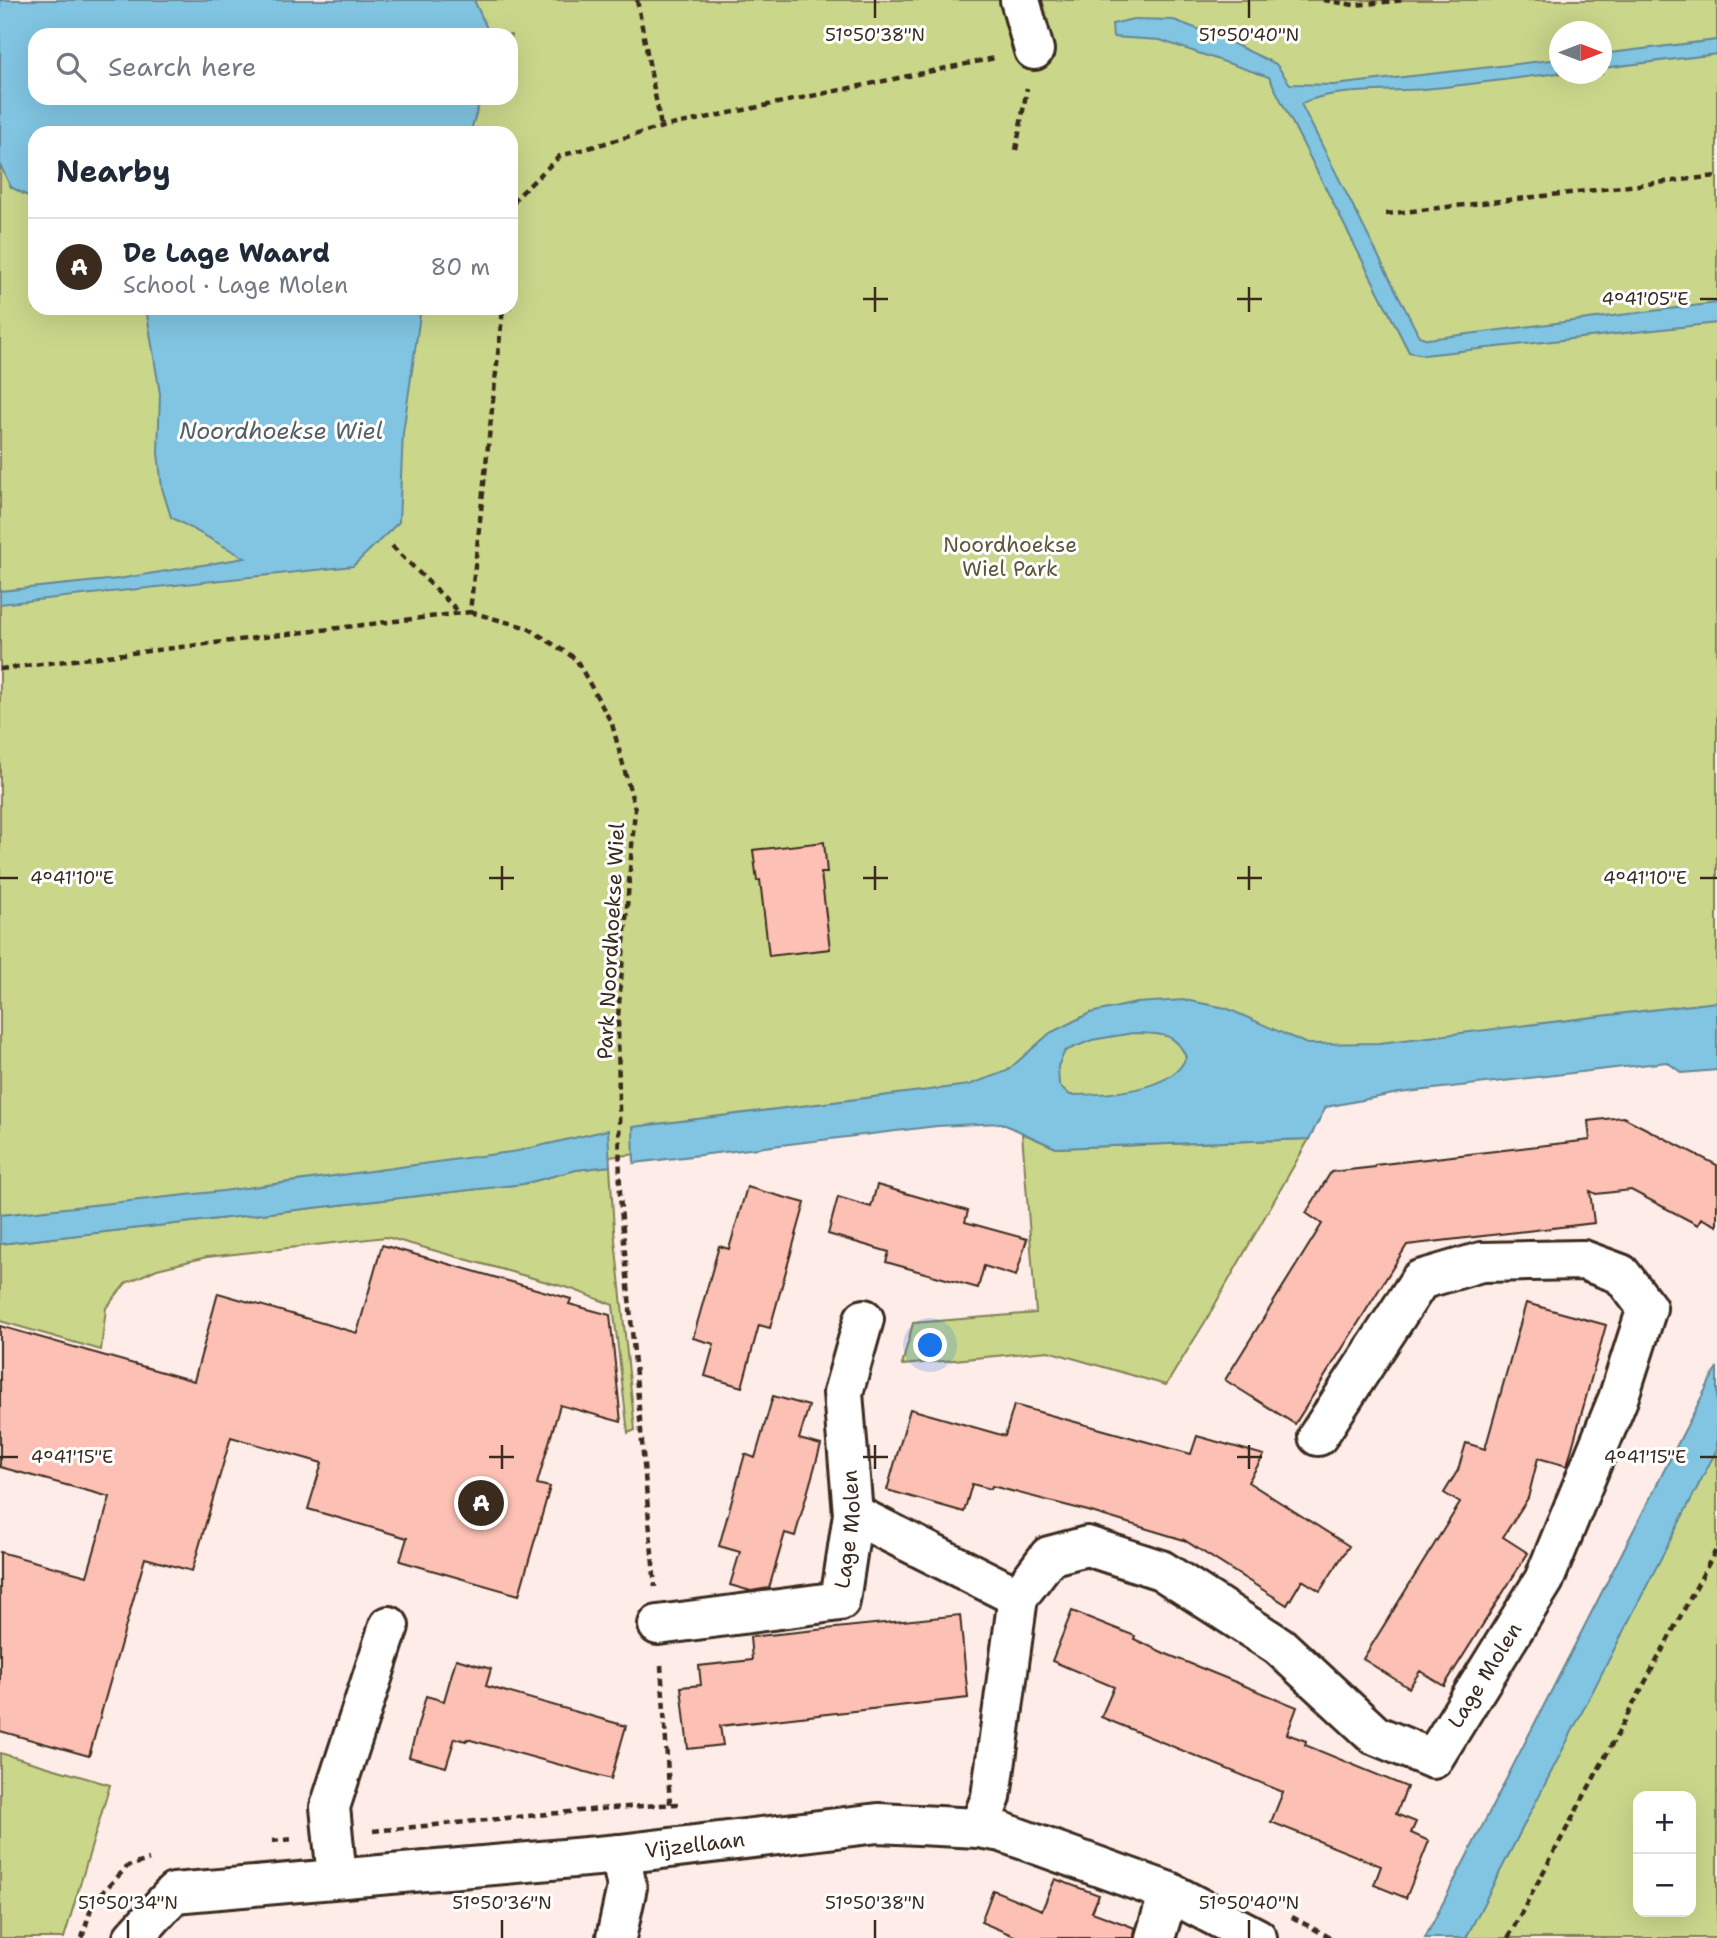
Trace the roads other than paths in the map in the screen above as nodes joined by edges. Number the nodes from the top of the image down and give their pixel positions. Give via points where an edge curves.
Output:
1 (1020, 0) edge
2 (1034, 50) road end
3 (864, 1319) dead end
4 (1318, 1436) dead end
5 (853, 1514) junction
6 (1018, 1597) junction
7 (658, 1625) road end
8 (389, 1626) dead end
9 (979, 1828) junction
10 (620, 1854) junction
11 (337, 1878) junction
12 (1169, 1892) junction
13 (133, 1938) edge
14 (616, 1938) edge
15 (1155, 1938) edge
16 (1257, 1938) edge

1 - 2 street
3 - 5 street, Lage Molen via 843,1393
4 - 6 street, Lage Molen via 1420,1280 1481,1262 1583,1260 1620,1274 1647,1308 1618,1399 1545,1580 1433,1759 1375,1735 1279,1646 1161,1570 1087,1546 1049,1556
5 - 6 street
5 - 7 street, Lage Molen via 840,1601
6 - 9 street, Lage Molen via 991,1797
8 - 11 street via 330,1807
9 - 10 street, Vijzellaan via 878,1823
9 - 12 street, Vijzellaan via 1002,1832
10 - 11 street, Vijzellaan
10 - 14 street via 627,1887
11 - 13 street, Vijzellaan via 174,1893
12 - 15 street
12 - 16 street, Vijzellaan

